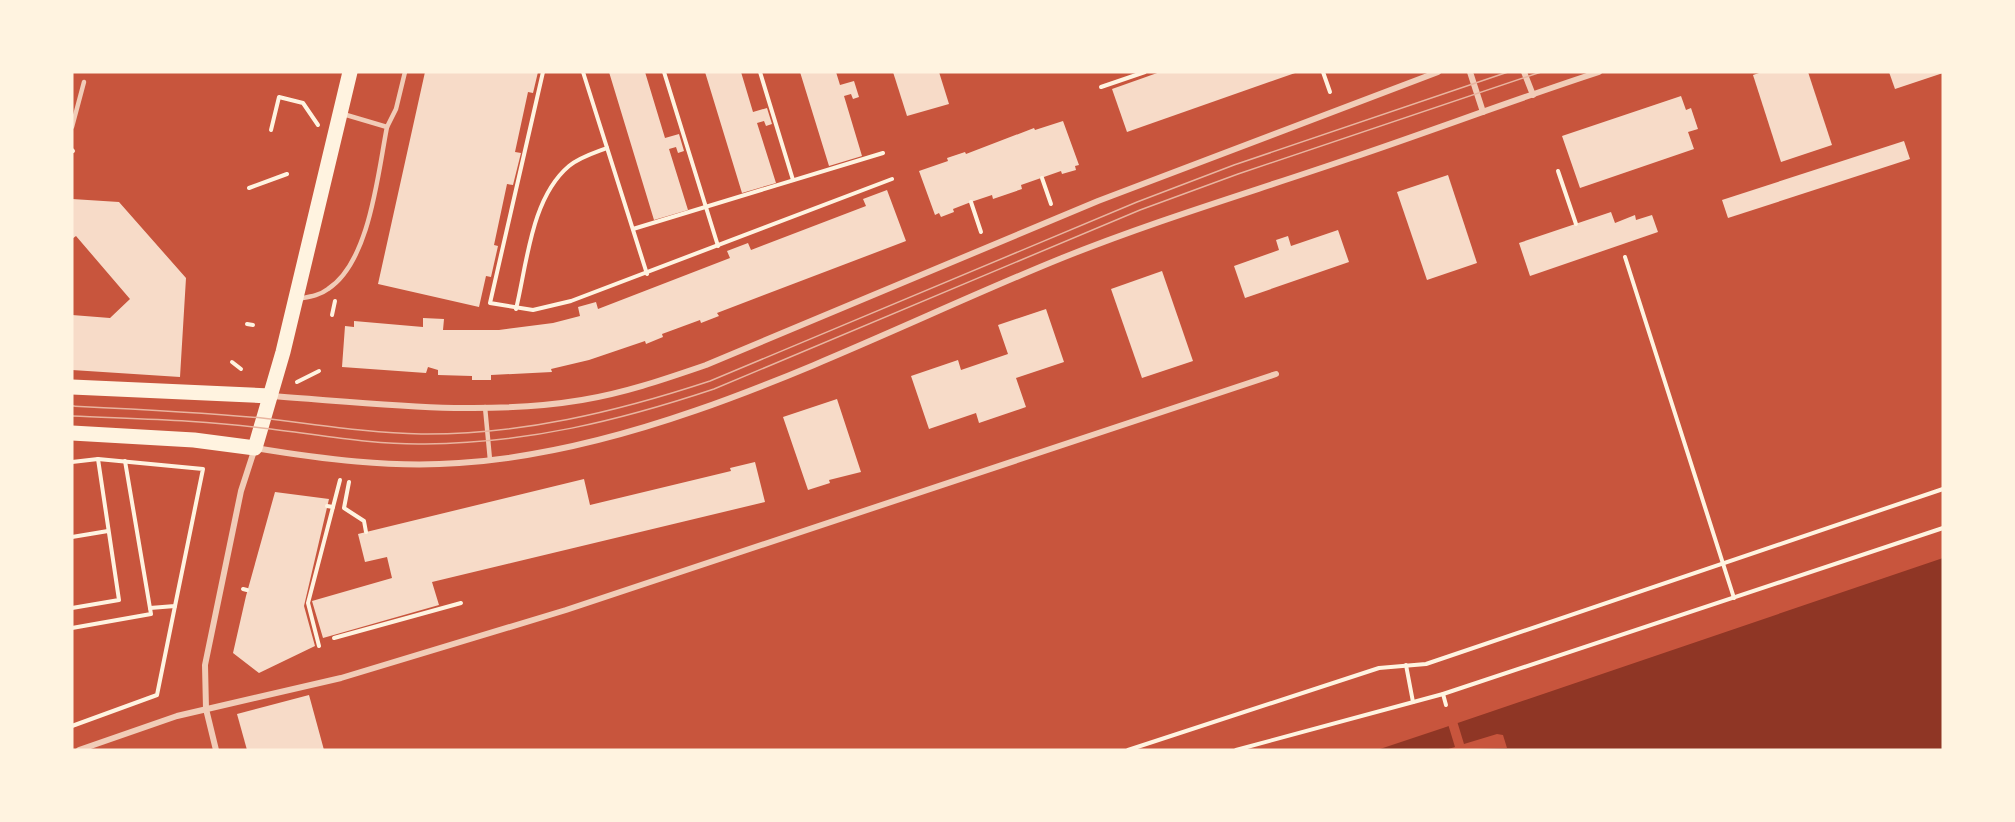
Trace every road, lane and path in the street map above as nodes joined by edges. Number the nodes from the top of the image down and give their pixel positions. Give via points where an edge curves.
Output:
1 (350, 72) edge
2 (405, 72) edge
3 (543, 72) edge
4 (583, 72) edge
5 (664, 72) edge
6 (760, 72) edge
7 (1145, 72) edge
8 (1323, 72) edge
9 (1438, 72) edge
10 (1470, 72) edge
11 (1524, 72) edge
12 (1599, 72) edge
13 (84, 82) dead end
14 (1101, 87) dead end
15 (1330, 92) dead end
16 (1533, 95) junction
17 (303, 103) dead end
18 (1483, 112) junction
19 (340, 114) junction
20 (72, 127) edge
21 (387, 127) junction
22 (271, 130) dead end
23 (607, 148) junction
24 (883, 153) dead end
25 (1558, 171) dead end
26 (287, 174) dead end
27 (1042, 178) dead end
28 (892, 179) dead end
29 (793, 180) junction
30 (249, 188) dead end
31 (971, 202) dead end
32 (1051, 204) dead end
33 (706, 207) junction
34 (1576, 224) dead end
35 (633, 229) junction
36 (981, 232) dead end
37 (718, 246) junction
38 (1625, 257) dead end
39 (647, 274) junction
40 (295, 300) junction
41 (516, 309) junction
42 (232, 362) dead end
43 (241, 369) dead end
44 (1276, 374) dead end
45 (72, 387) edge
46 (270, 396) junction
47 (486, 407) junction
48 (72, 433) edge
49 (255, 448) junction
50 (98, 459) junction
51 (490, 460) junction
52 (126, 461) junction
53 (72, 462) edge
54 (340, 480) dead end
55 (349, 482) dead end
56 (1943, 489) edge
57 (1943, 528) edge
58 (108, 531) junction
59 (366, 532) dead end
60 (72, 537) edge
61 (1722, 564) junction
62 (1734, 598) junction
63 (461, 603) dead end
64 (175, 606) junction
65 (72, 608) edge
66 (150, 608) junction
67 (72, 627) edge
68 (334, 638) dead end
69 (319, 646) dead end
70 (1406, 664) junction
71 (1443, 694) junction
72 (1413, 702) junction
73 (1446, 705) dead end
74 (206, 709) junction
75 (72, 726) edge
76 (79, 750) edge
77 (216, 750) edge
78 (1128, 750) edge
79 (1236, 750) edge

1 - 19 main road
2 - 21 lane
3 - 41 path via 490,303
4 - 23 path
5 - 33 path
6 - 29 path
7 - 14 path
8 - 15 path
9 - 47 street via 1116,193 706,365 635,389 581,400
10 - 18 street
11 - 16 street
12 - 16 street
13 - 20 lane
16 - 18 street
17 - 22 path via 279,97
18 - 51 street via 1073,254 688,413 570,446
19 - 21 lane
19 - 40 main road
21 - 40 lane via 365,232 355,256 330,289
23 - 35 path
23 - 41 path via 570,165 547,196
24 - 29 path
25 - 34 path
26 - 30 path
27 - 32 path
28 - 37 path
29 - 33 path
31 - 36 path
33 - 35 path
33 - 37 path
35 - 39 path
37 - 39 path
38 - 61 path
39 - 41 path via 571,301 534,310
40 - 46 main road
42 - 43 path
44 - 74 street via 566,610 341,678
45 - 46 main road
46 - 47 street
46 - 49 main road
47 - 51 lane
48 - 49 main road
49 - 51 street via 370,463
49 - 74 street via 205,664
50 - 52 path
50 - 53 path
50 - 58 path
52 - 64 path via 203,470
52 - 66 path
54 - 69 path via 308,603
55 - 59 path via 344,508 364,521
56 - 61 path
57 - 62 path
58 - 60 path
58 - 65 path via 119,600
61 - 62 path
61 - 70 path via 1426,664
62 - 71 path
63 - 68 path
64 - 66 path
64 - 75 path via 157,695
66 - 67 path via 151,614
70 - 72 path
70 - 78 path via 1379,668
71 - 72 path
71 - 73 path
72 - 79 path
74 - 76 street
74 - 77 street

